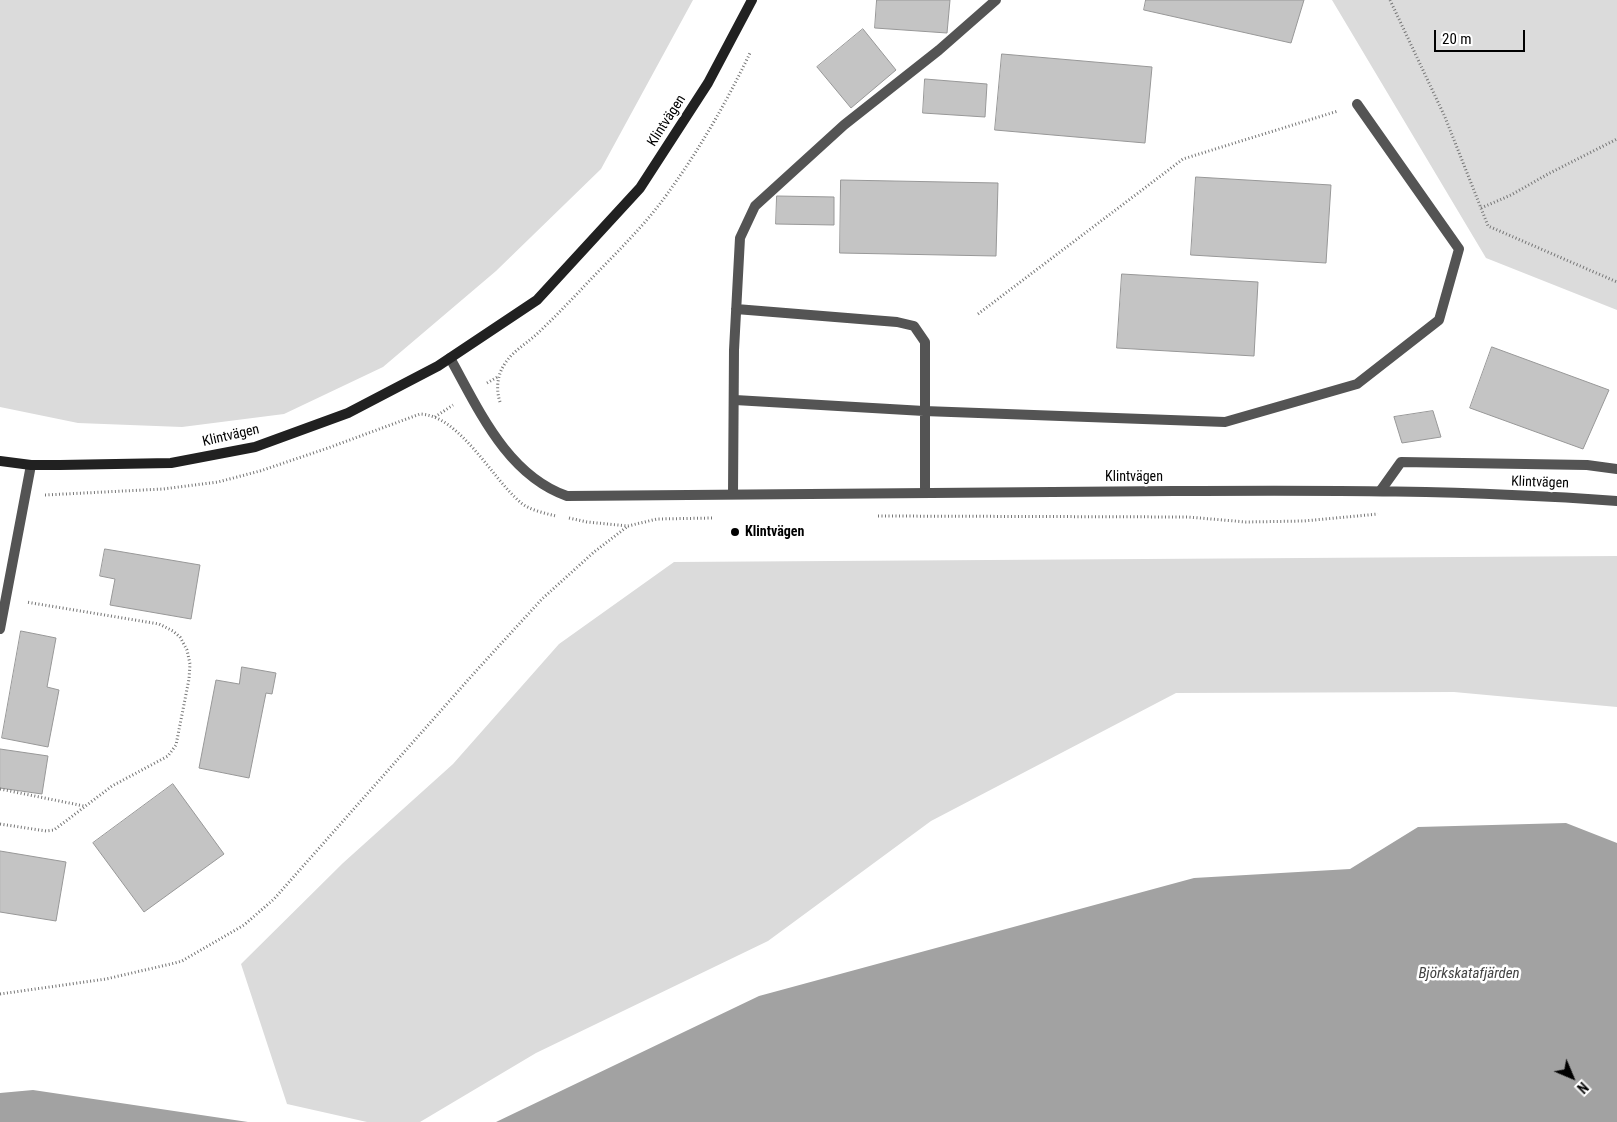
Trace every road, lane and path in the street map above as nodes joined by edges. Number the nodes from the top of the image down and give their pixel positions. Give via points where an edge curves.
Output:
1 (752, 0) edge
2 (996, 0) edge
3 (1390, 0) edge
4 (752, 50) dead end
5 (1358, 104) joint
6 (1617, 138) edge
7 (1481, 208) junction
8 (1617, 282) edge
9 (736, 310) junction
10 (978, 314) dead end
11 (450, 358) junction
12 (735, 400) junction
13 (501, 406) dead end
14 (924, 411) junction
15 (0, 461) edge
16 (32, 465) junction
17 (1617, 469) edge
18 (1381, 490) junction
19 (925, 492) junction
20 (733, 494) junction
21 (700, 495) junction
22 (1617, 501) edge
23 (699, 518) dead end
24 (628, 526) dead end
25 (3, 598) edge
26 (0, 629) edge
27 (0, 789) edge
28 (84, 806) junction
29 (0, 824) edge
30 (0, 994) edge

1 - 11 street, Klintvägen via 708,83 640,188 537,300
2 - 9 street via 844,125 755,206 740,238
3 - 7 path via 1446,117
4 - 13 path via 712,127 670,191 560,312 513,353 503,366 497,386
5 - 10 path via 1183,159
5 - 14 street via 1459,249 1439,320 1357,384 1225,422
6 - 7 path
7 - 8 path via 1488,226
9 - 12 street
9 - 14 street via 898,322 914,326 924,342
11 - 16 street, Klintvägen via 348,413 255,447 171,463
11 - 21 street, Klintvägen via 487,424 516,463 553,491 568,496
12 - 14 street
12 - 20 street
14 - 19 street
15 - 16 street, Klintvägen
16 - 25 street
17 - 18 street via 1587,465 1401,462
18 - 19 street, Klintvägen
18 - 22 street, Klintvägen
19 - 20 street, Klintvägen
20 - 21 street, Klintvägen
21 - 23 path
24 - 30 path via 542,599 274,899 244,925 175,963 106,979
25 - 26 street
25 - 28 path via 159,624 173,630 188,650 189,679 173,750
27 - 28 path
28 - 29 path via 54,830

